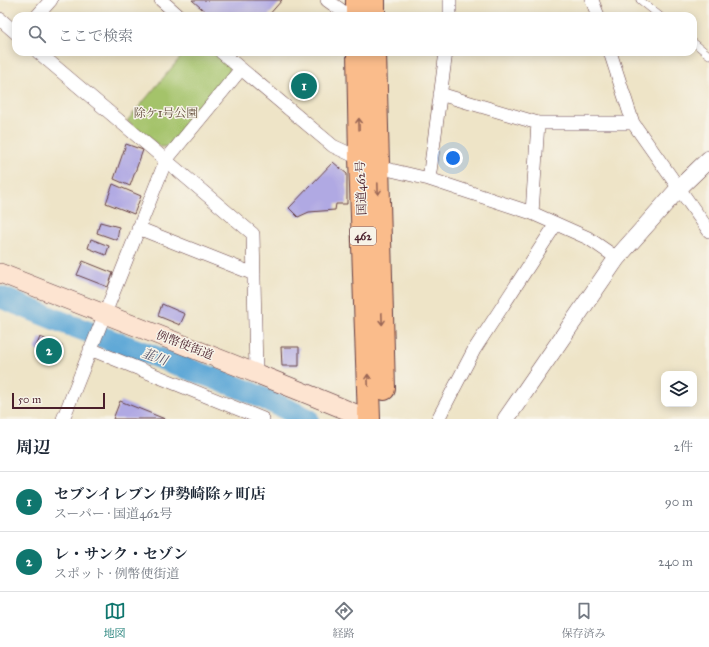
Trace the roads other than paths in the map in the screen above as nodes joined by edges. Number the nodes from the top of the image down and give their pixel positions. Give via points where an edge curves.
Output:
1 (51, 0) edge
2 (160, 0) edge
3 (327, 0) edge
4 (357, 0) edge
5 (374, 0) edge
6 (450, 0) edge
7 (592, 0) edge
8 (640, 0) edge
9 (40, 12) edge
10 (174, 12) edge
11 (344, 12) edge
12 (357, 12) edge
13 (374, 12) edge
14 (450, 12) edge
15 (596, 12) edge
16 (655, 12) edge
17 (0, 19) edge
18 (12, 30) edge
19 (697, 45) edge
20 (709, 55) edge
21 (43, 56) edge
22 (226, 56) edge
23 (358, 56) edge
24 (375, 56) edge
25 (445, 56) edge
26 (611, 56) edge
27 (241, 69) junction
28 (440, 94) junction
29 (538, 123) junction
30 (634, 123) junction
31 (709, 158) edge
32 (166, 160) junction
33 (369, 163) junction
34 (429, 179) junction
35 (680, 188) junction
36 (532, 213) junction
37 (556, 224) junction
38 (138, 228) junction
39 (709, 231) edge
40 (617, 258) junction
41 (0, 273) edge
42 (254, 274) junction
43 (104, 315) junction
44 (90, 348) junction
45 (256, 372) junction
46 (63, 419) edge
47 (263, 419) edge
48 (369, 419) edge
49 (384, 419) edge
50 (438, 419) edge
51 (506, 419) edge

1 - 9 street
2 - 10 street
3 - 11 street
4 - 12 highway
5 - 13 highway
6 - 14 street
7 - 15 street
8 - 16 lane
17 - 18 street
19 - 20 lane
21 - 32 street
22 - 27 street
33 -> 23 highway, 国道462号 / 462
24 - 33 highway, 国道462号 / 462
25 - 28 street
26 - 30 street
27 - 32 street
27 - 33 street via 333,146
28 - 29 street
28 - 34 street
29 - 30 street
29 - 36 street
30 - 35 street
31 - 35 street
32 - 38 street
32 - 42 street via 253,234
33 - 34 street
48 -> 33 highway, 国道462号 / 462
33 -> 49 highway, 国道462号 / 462
34 - 36 street
35 - 39 street
35 - 40 street
36 - 37 street
37 - 40 street via 588,238
37 - 50 street via 474,350
38 - 42 street
38 - 43 street
40 - 51 street
41 - 43 main road, 例幣使街道
42 - 45 street
43 - 44 street
43 - 45 main road, 例幣使街道
44 - 46 street
44 - 47 street
45 - 48 main road, 例幣使街道

